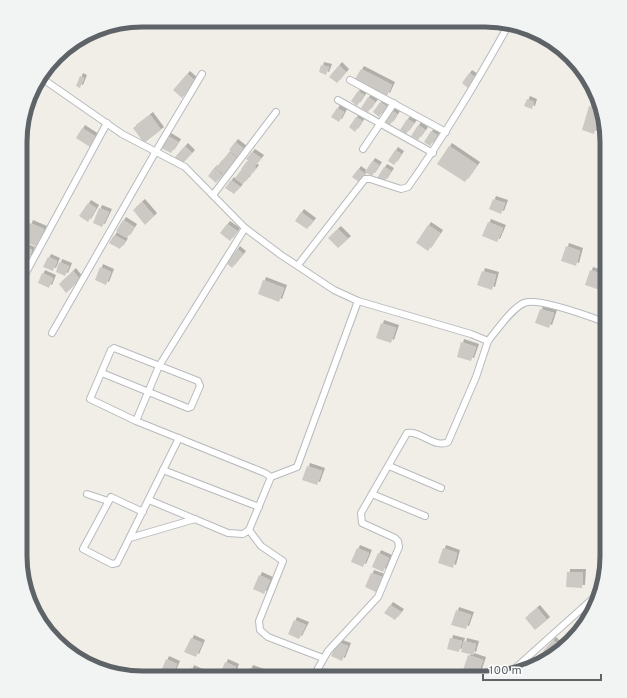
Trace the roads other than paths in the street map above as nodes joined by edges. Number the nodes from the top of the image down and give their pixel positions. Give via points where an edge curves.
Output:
1 (506, 29) edge
2 (202, 74) dead end
3 (45, 80) edge
4 (350, 80) dead end
5 (338, 100) dead end
6 (394, 104) junction
7 (276, 112) dead end
8 (107, 123) junction
9 (380, 123) junction
10 (446, 132) junction
11 (363, 149) dead end
12 (156, 150) junction
13 (433, 153) junction
14 (213, 195) junction
15 (245, 228) junction
16 (298, 266) junction
17 (27, 271) edge
18 (358, 301) junction
19 (600, 320) edge
20 (52, 333) dead end
21 (488, 341) junction
22 (159, 366) junction
23 (102, 373) junction
24 (148, 392) junction
25 (136, 421) junction
26 (179, 438) junction
27 (389, 466) junction
28 (163, 470) junction
29 (271, 477) junction
30 (440, 488) dead end
31 (87, 494) dead end
32 (372, 494) junction
33 (149, 500) junction
34 (108, 501) junction
35 (259, 507) junction
36 (143, 512) junction
37 (425, 516) dead end
38 (195, 519) junction
39 (249, 530) junction
40 (130, 538) junction
41 (591, 601) edge
42 (323, 658) junction
43 (518, 666) edge
44 (316, 671) edge

1 - 10 street
2 - 12 street
3 - 8 street
4 - 6 street
5 - 9 street
6 - 9 street
6 - 10 street
7 - 14 street
8 - 12 street via 122,134
8 - 17 street
9 - 11 street
9 - 13 street
10 - 13 street
12 - 14 street via 185,167
12 - 20 street
13 - 16 street via 406,188 401,189 365,179
14 - 15 street
15 - 16 street
15 - 22 street
16 - 18 street via 334,290
18 - 21 street
18 - 29 street via 297,467
19 - 21 street via 531,301 521,305
21 - 27 street via 476,378 448,442 441,443 408,432
22 - 23 street via 112,348
22 - 24 street
22 - 24 street via 200,383 191,407 185,408
23 - 24 street
23 - 25 street via 90,399
24 - 25 street
25 - 26 street
26 - 28 street
26 - 29 street
27 - 30 street
27 - 32 street
28 - 33 street
28 - 35 street
29 - 35 street
31 - 34 street
32 - 37 street
32 - 42 street via 361,513 360,521 395,538 399,547 378,597
33 - 36 street
33 - 38 street
34 - 36 street via 111,497 115,498
34 - 40 street via 83,549 115,564
35 - 39 street
36 - 40 street
38 - 39 street via 228,532 243,534
38 - 40 street
39 - 42 street via 261,546 283,561 259,621 260,630 268,637
41 - 43 street
42 - 44 street

